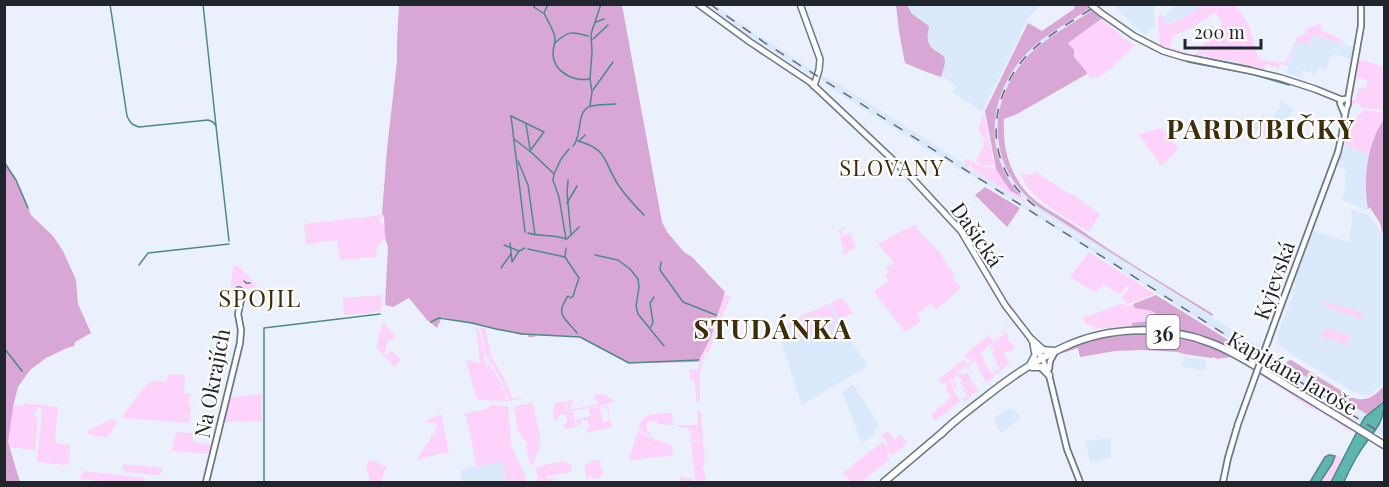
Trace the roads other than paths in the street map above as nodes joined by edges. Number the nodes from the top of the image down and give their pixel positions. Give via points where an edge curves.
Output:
1 (698, 4) edge
2 (800, 4) edge
3 (1090, 4) edge
4 (1361, 4) edge
5 (814, 86) junction
6 (1344, 103) junction
7 (239, 290) dead end
8 (1032, 340) junction
9 (1056, 350) junction
10 (1042, 358) junction
11 (1026, 369) junction
12 (1049, 375) junction
13 (1384, 445) edge
14 (206, 483) edge
15 (884, 483) edge
16 (1080, 483) edge
17 (1223, 483) edge

1 - 5 main road, Dašická
2 - 5 main road via 820,58
3 - 6 main road, bridge via 1134,36 1163,51 1314,88
4 - 6 street, Kyjevská via 1361,26
5 - 8 main road, Dašická via 898,164 954,223 1005,305
6 - 17 street, Kyjevská, bridge via 1340,145 1238,424
7 - 14 street, Na Okrajích via 240,343
8 - 9 main road via 1045,351
8 - 10 main road, Dašická
8 - 11 main road via 1034,357
9 - 10 main road, Kapitána Jaroše / 36
9 - 12 street
9 - 13 main road, Kapitána Jaroše / 36 via 1116,332 1185,335 1234,354
10 - 11 main road, 36
10 - 12 street, Dašická
11 - 12 main road via 1040,366
11 - 15 main road, 36 via 993,391
12 - 16 street, Dašická via 1067,449

